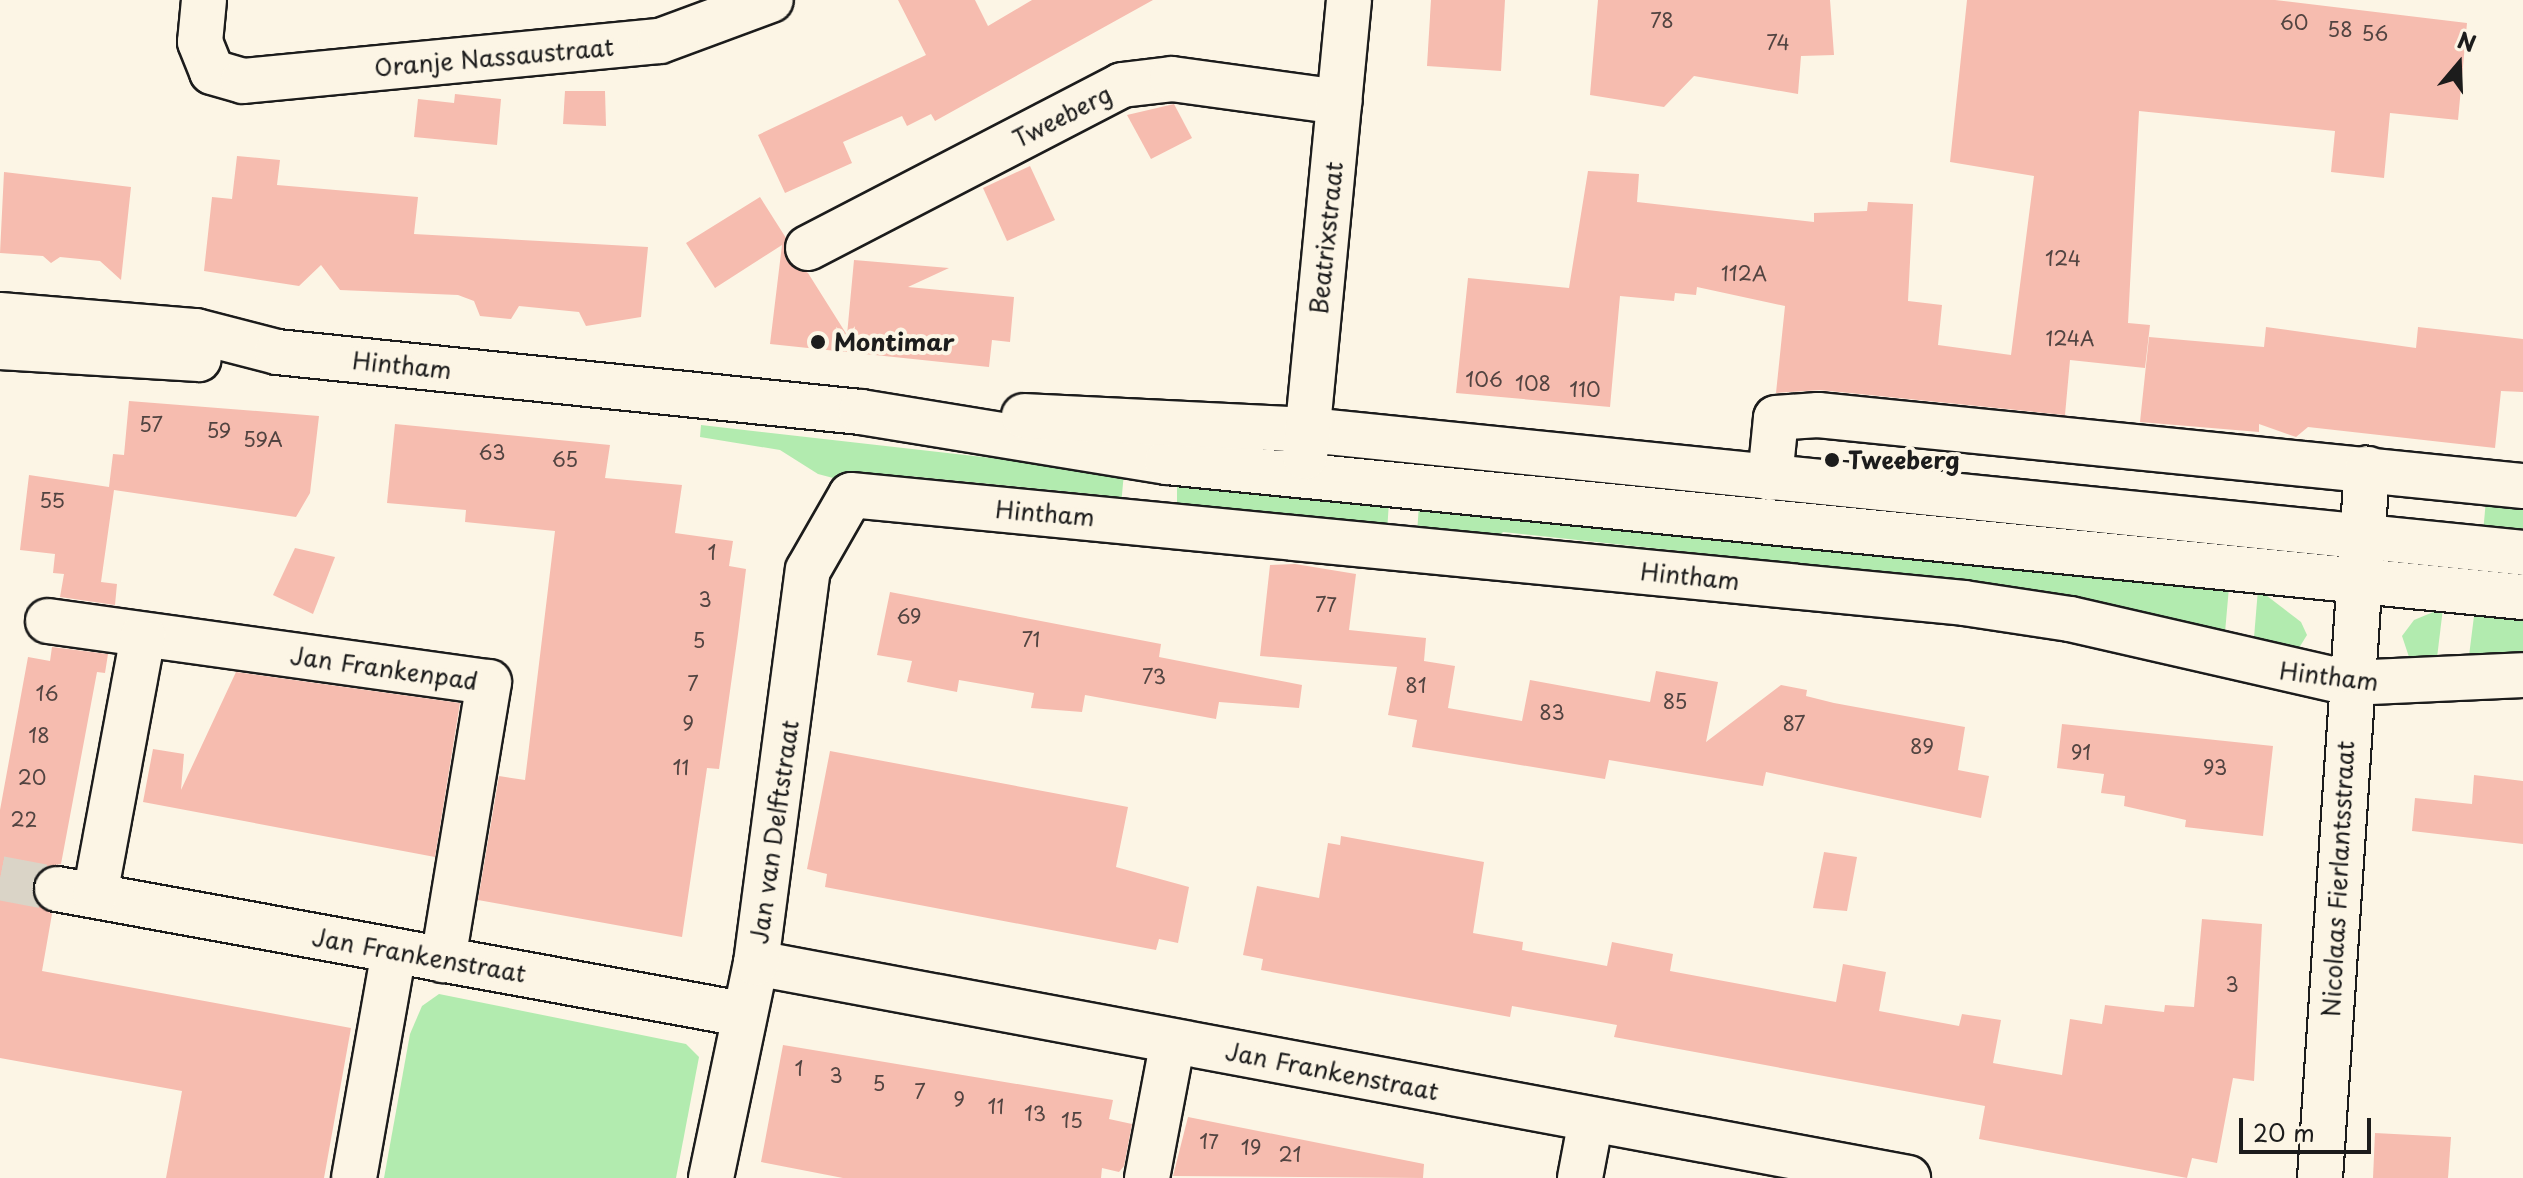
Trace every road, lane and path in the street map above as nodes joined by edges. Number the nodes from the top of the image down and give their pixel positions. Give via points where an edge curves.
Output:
1 (204, 0) edge
2 (1349, 0) edge
3 (768, 1) edge
4 (1339, 102) junction
5 (808, 248) dead end
6 (0, 315) edge
7 (0, 347) edge
8 (277, 352) junction
9 (861, 412) junction
10 (1308, 430) junction
11 (2367, 469) junction
12 (1303, 475) junction
13 (1770, 478) junction
14 (2523, 486) edge
15 (851, 495) joint
16 (2363, 536) junction
17 (2523, 553) edge
18 (2360, 580) junction
19 (2523, 597) edge
20 (48, 621) dead end
21 (143, 635) junction
22 (2523, 675) edge
23 (2349, 683) junction
24 (394, 951) junction
25 (443, 960) junction
26 (756, 963) junction
27 (742, 1014) junction
28 (1173, 1041) junction
29 (1591, 1120) junction
30 (354, 1178) edge
31 (711, 1178) edge
32 (1147, 1178) edge
33 (1580, 1178) edge
34 (1908, 1178) edge
35 (2320, 1178) edge

1 - 3 street, Oranje Nassaustraat via 200,42 212,72 243,81 660,41
2 - 4 street, Beatrixstraat
4 - 5 street, Tweeberg via 1172,79 1122,85
4 - 10 street, Beatrixstraat
6 - 8 street, Hintham via 196,331
7 - 8 street, Hintham via 195,360
8 - 9 street, Hintham
9 - 10 street, Hintham
9 - 12 street, Hintham via 1167,462
10 - 12 street, Beatrixstraat
10 - 13 street, Hintham
11 - 13 street via 1818,415 1776,418
11 - 14 street
11 - 16 street
12 - 18 street, Hintham
13 - 16 street, Hintham
15 - 23 street, Hintham via 1964,603 2070,619
15 - 26 street, Jan van Delftstraat via 808,570
16 - 17 street, Hintham
16 - 18 street
18 - 19 street, Hintham
18 - 23 street, Nicolaas Fierlantsstraat
20 - 21 street, Jan Frankenpad
21 - 24 street, Jan Frankenstraat via 76,892
21 - 25 street, Jan Frankenpad via 489,682
22 - 23 street, Hintham
23 - 35 street, Nicolaas Fierlantsstraat
24 - 25 street, Jan Frankenstraat
24 - 30 street
25 - 27 street, Jan Frankenstraat
26 - 27 street, Jan van Delftstraat
26 - 28 street, Jan Frankenstraat
27 - 31 street, Jan van Delftstraat
28 - 29 street, Jan Frankenstraat
28 - 32 street
29 - 33 street
29 - 34 street, Jan Frankenstraat

